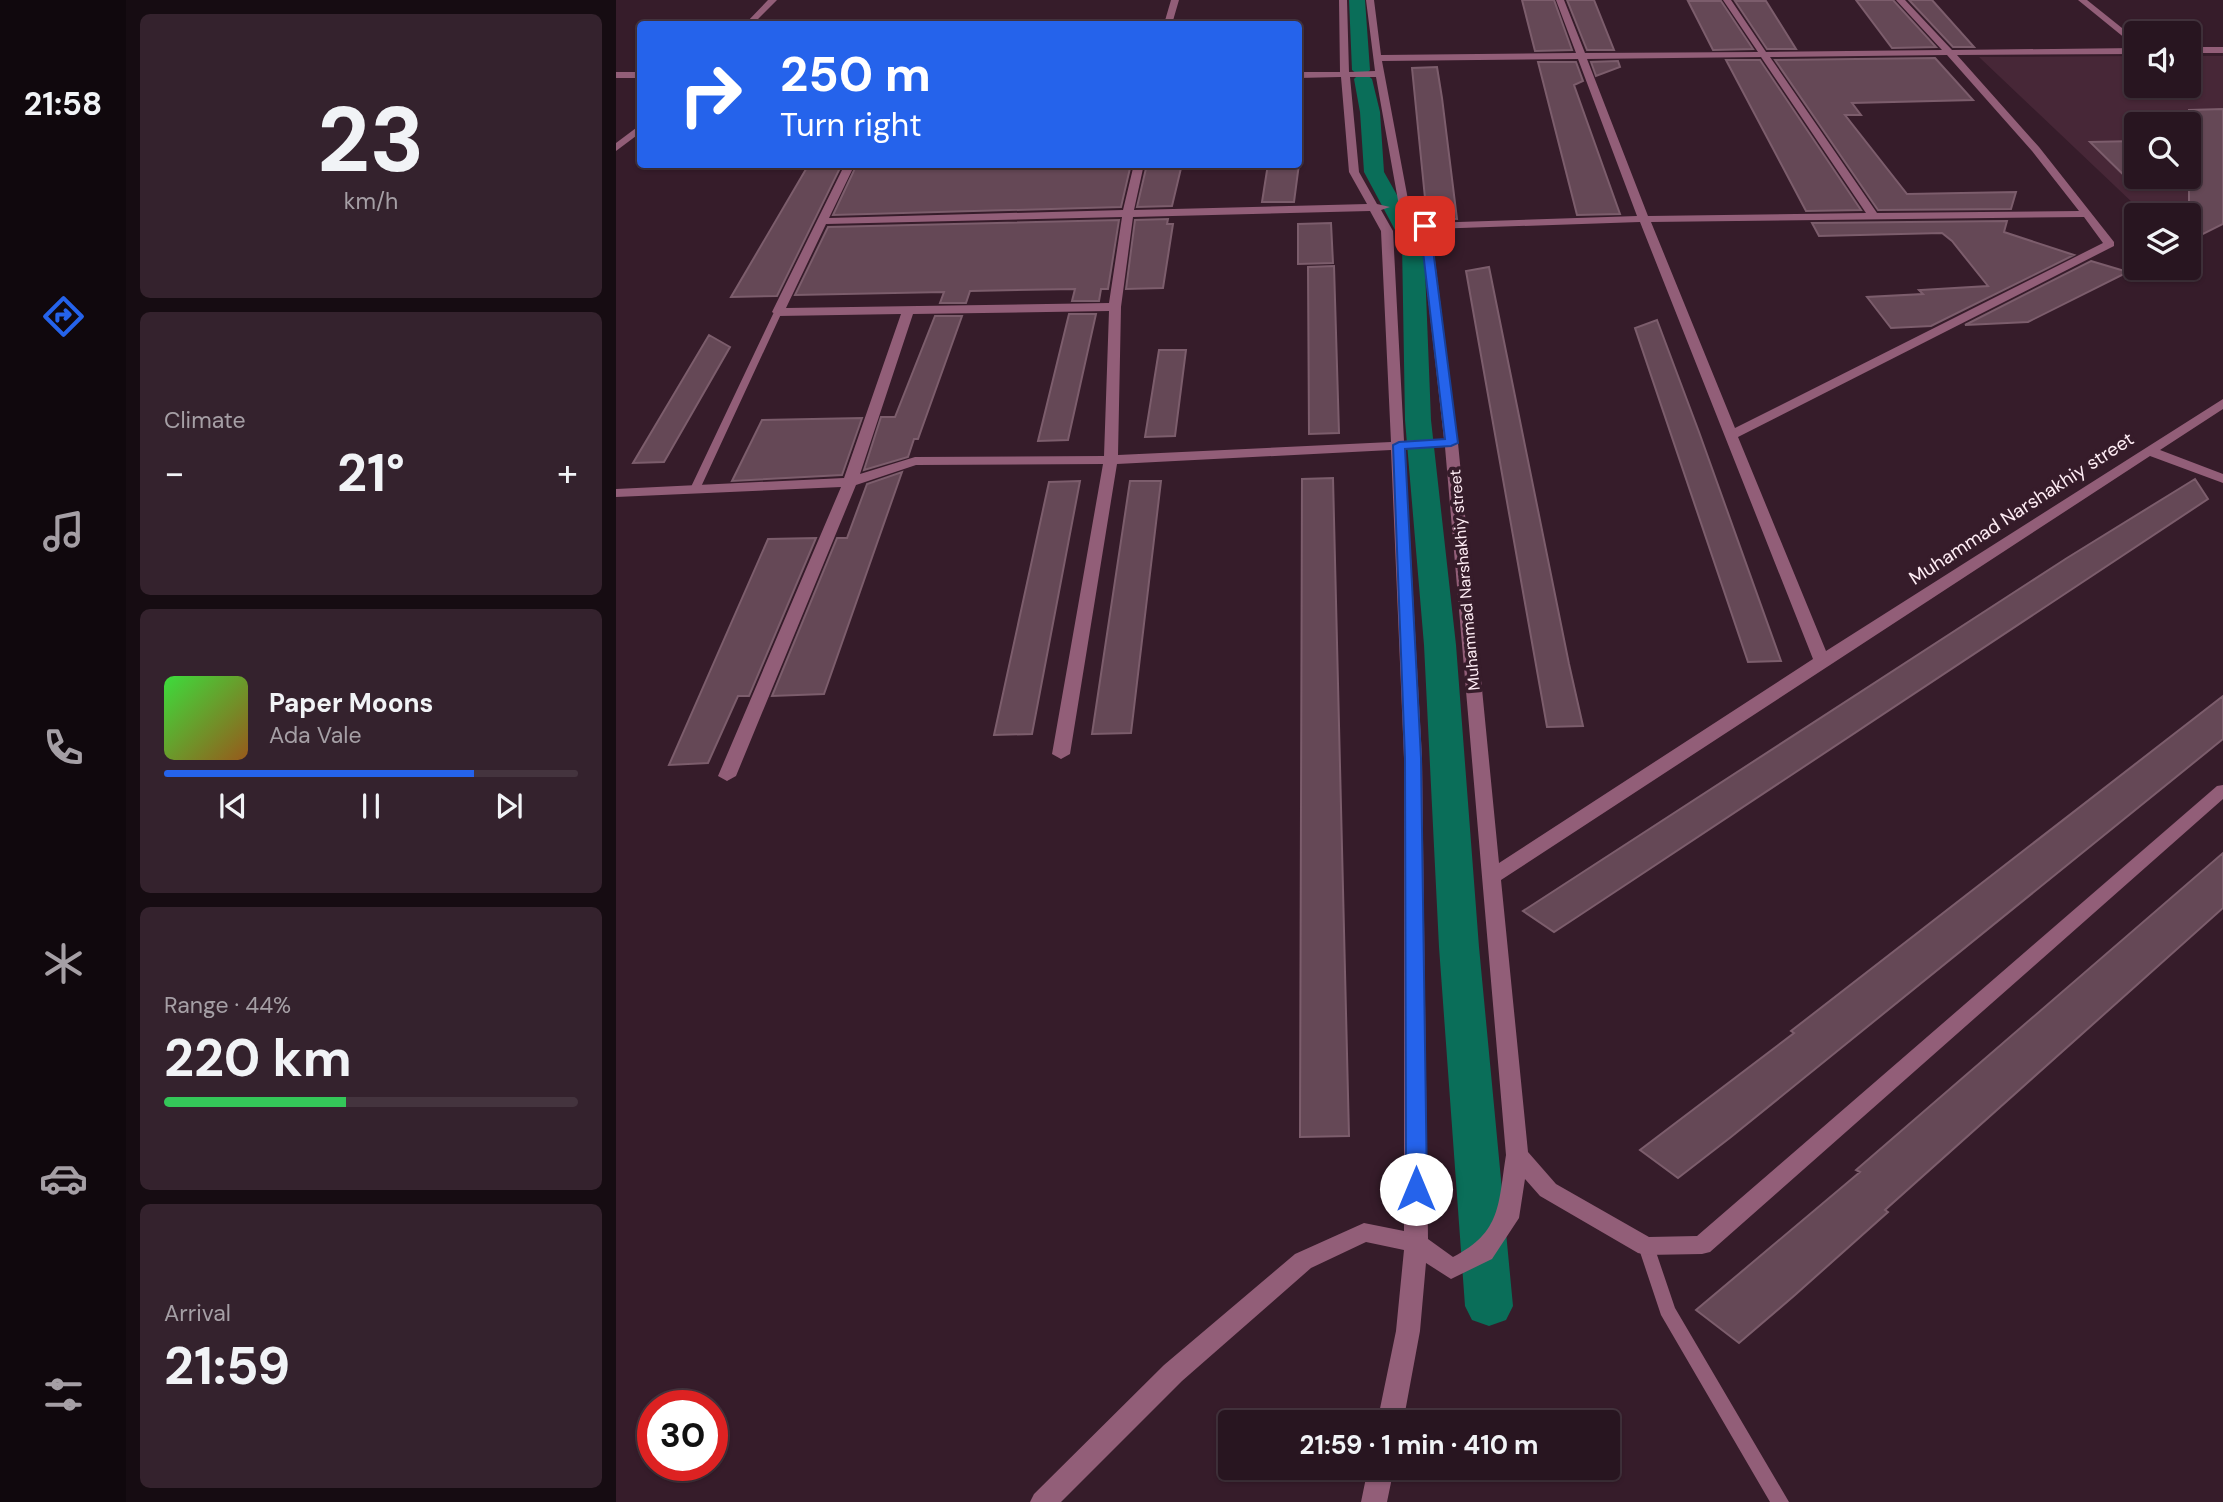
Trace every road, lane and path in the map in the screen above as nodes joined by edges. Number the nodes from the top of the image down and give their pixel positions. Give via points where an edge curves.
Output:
1 (773, 0) edge
2 (1175, 0) edge
3 (1343, 0) edge
4 (1370, 0) edge
5 (1560, 0) edge
6 (1727, 0) edge
7 (1900, 0) edge
8 (2082, 0) edge
9 (752, 21) edge
10 (1169, 21) edge
11 (2124, 34) edge
12 (2201, 50) edge
13 (2223, 50) edge
14 (2124, 51) edge
15 (1950, 52) junction
16 (1764, 54) junction
17 (1580, 56) junction
18 (1378, 66) junction
19 (616, 75) edge
20 (637, 75) edge
21 (1302, 75) edge
22 (1345, 75) junction
23 (637, 130) edge
24 (616, 148) edge
25 (848, 168) edge
26 (1138, 168) edge
27 (1404, 206) junction
28 (1376, 207) junction
29 (1128, 214) junction
30 (2088, 214) junction
31 (1874, 216) junction
32 (1643, 219) junction
33 (825, 220) junction
34 (1425, 226) junction
35 (1115, 307) junction
36 (908, 310) junction
37 (778, 312) junction
38 (2223, 403) edge
39 (1731, 435) junction
40 (1451, 443) junction
41 (1399, 445) junction
42 (2150, 451) junction
43 (1111, 460) junction
44 (2223, 479) edge
45 (850, 482) junction
46 (695, 489) junction
47 (616, 493) edge
48 (1822, 660) junction
49 (1061, 754) dead end
50 (727, 776) dead end
51 (2223, 789) edge
52 (1490, 878) junction
53 (1517, 1155) junction
54 (1416, 1243) junction
55 (1646, 1246) junction
56 (1393, 1410) edge
57 (1379, 1480) edge
58 (1043, 1502) edge
59 (1374, 1502) edge
60 (1780, 1502) edge

1 - 9 street
2 - 10 street
3 - 22 street
4 - 18 street
5 - 17 street
6 - 16 street
7 - 15 street
8 - 11 street
12 - 13 street
14 - 15 street
15 - 16 street
15 - 30 street
16 - 17 street
16 - 31 street
17 - 18 street
17 - 32 street
18 - 22 street
18 - 27 street
19 - 20 street
21 - 22 street
22 - 28 street via 1354,172
23 - 24 street
25 - 33 street
26 - 29 street
27 - 28 street
27 - 34 street
28 - 29 street
28 - 41 street via 1387,231
29 - 33 street
29 - 35 street
30 - 31 street
30 - 39 street via 2110,244
31 - 32 street
32 - 34 street
32 - 39 street
33 - 37 street
34 - 40 street, Muhammad Narshakhiy street
35 - 36 street
35 - 43 street
36 - 37 street
36 - 45 street
37 - 46 lane
38 - 42 street, Muhammad Narshakhiy street
39 - 48 street
40 - 41 street
40 - 52 street, Muhammad Narshakhiy street
41 - 43 street
41 - 54 street via 1413,758
42 - 44 street
42 - 48 street, Muhammad Narshakhiy street
43 - 45 street via 915,461
43 - 49 street
45 - 46 street
45 - 50 street
46 - 47 street
48 - 52 street, Muhammad Narshakhiy street
51 - 55 street via 1702,1245
52 - 53 street, Muhammad Narshakhiy street
53 - 54 street, Muhammad Narshakhiy street via 1507,1218 1483,1252 1451,1269
53 - 55 street via 1548,1190
54 - 56 street via 1408,1331
54 - 58 street via 1364,1231 1303,1261 1173,1373
55 - 60 lane via 1667,1310
57 - 59 street

